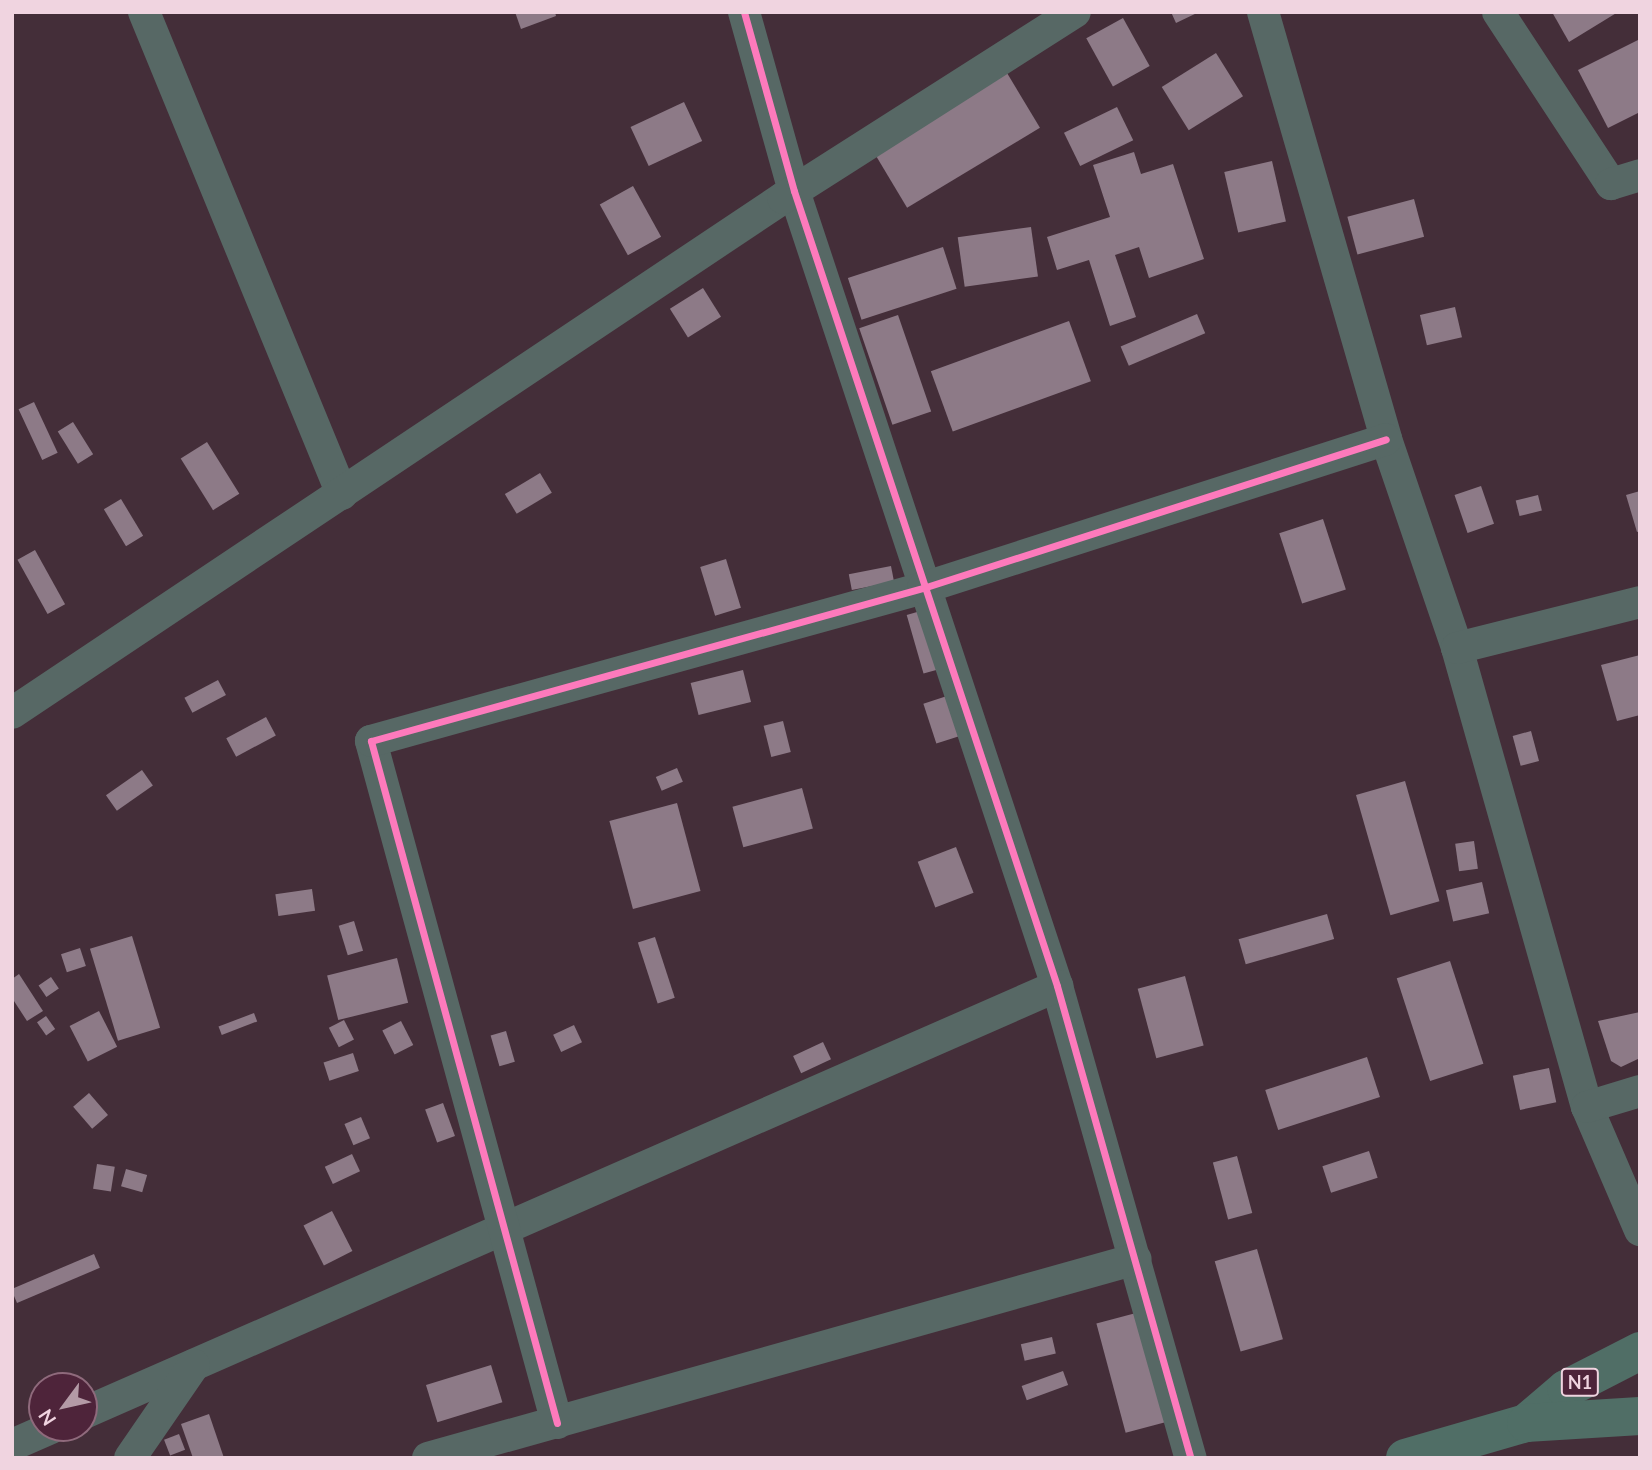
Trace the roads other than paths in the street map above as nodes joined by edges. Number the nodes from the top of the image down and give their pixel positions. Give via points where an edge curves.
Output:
1 (144, 12) edge
2 (744, 12) edge
3 (1075, 12) edge
4 (1263, 12) edge
5 (1498, 12) edge
6 (1640, 175) edge
7 (794, 191) junction
8 (1386, 439) junction
9 (342, 494) junction
10 (923, 589) junction
11 (1640, 602) edge
12 (1457, 648) junction
13 (12, 713) edge
14 (1056, 986) junction
15 (1640, 1091) edge
16 (1587, 1107) junction
17 (504, 1229) junction
18 (1640, 1230) edge
19 (1136, 1259) junction
20 (1640, 1351) edge
21 (194, 1365) junction
22 (98, 1407) edge
23 (1640, 1416) edge
24 (558, 1423) junction
25 (1527, 1423) junction
26 (1412, 1457) edge
27 (130, 1458) edge
28 (428, 1458) edge
29 (1191, 1458) edge

1 - 9 street
2 - 7 street
3 - 7 street
4 - 8 street
5 - 6 street via 1611,184
7 - 9 street
7 - 10 street
8 - 10 street
8 - 12 street
9 - 13 street
10 - 14 street
10 - 17 street via 371,741
11 - 12 street
12 - 16 street
14 - 17 street
14 - 19 street
15 - 16 street
16 - 18 street
17 - 21 street
17 - 24 street
19 - 24 street
19 - 29 street
20 - 25 highway, N1 via 1566,1390
21 - 22 street
21 - 27 street
23 - 25 highway, N1
24 - 28 street
25 - 26 highway, N1

